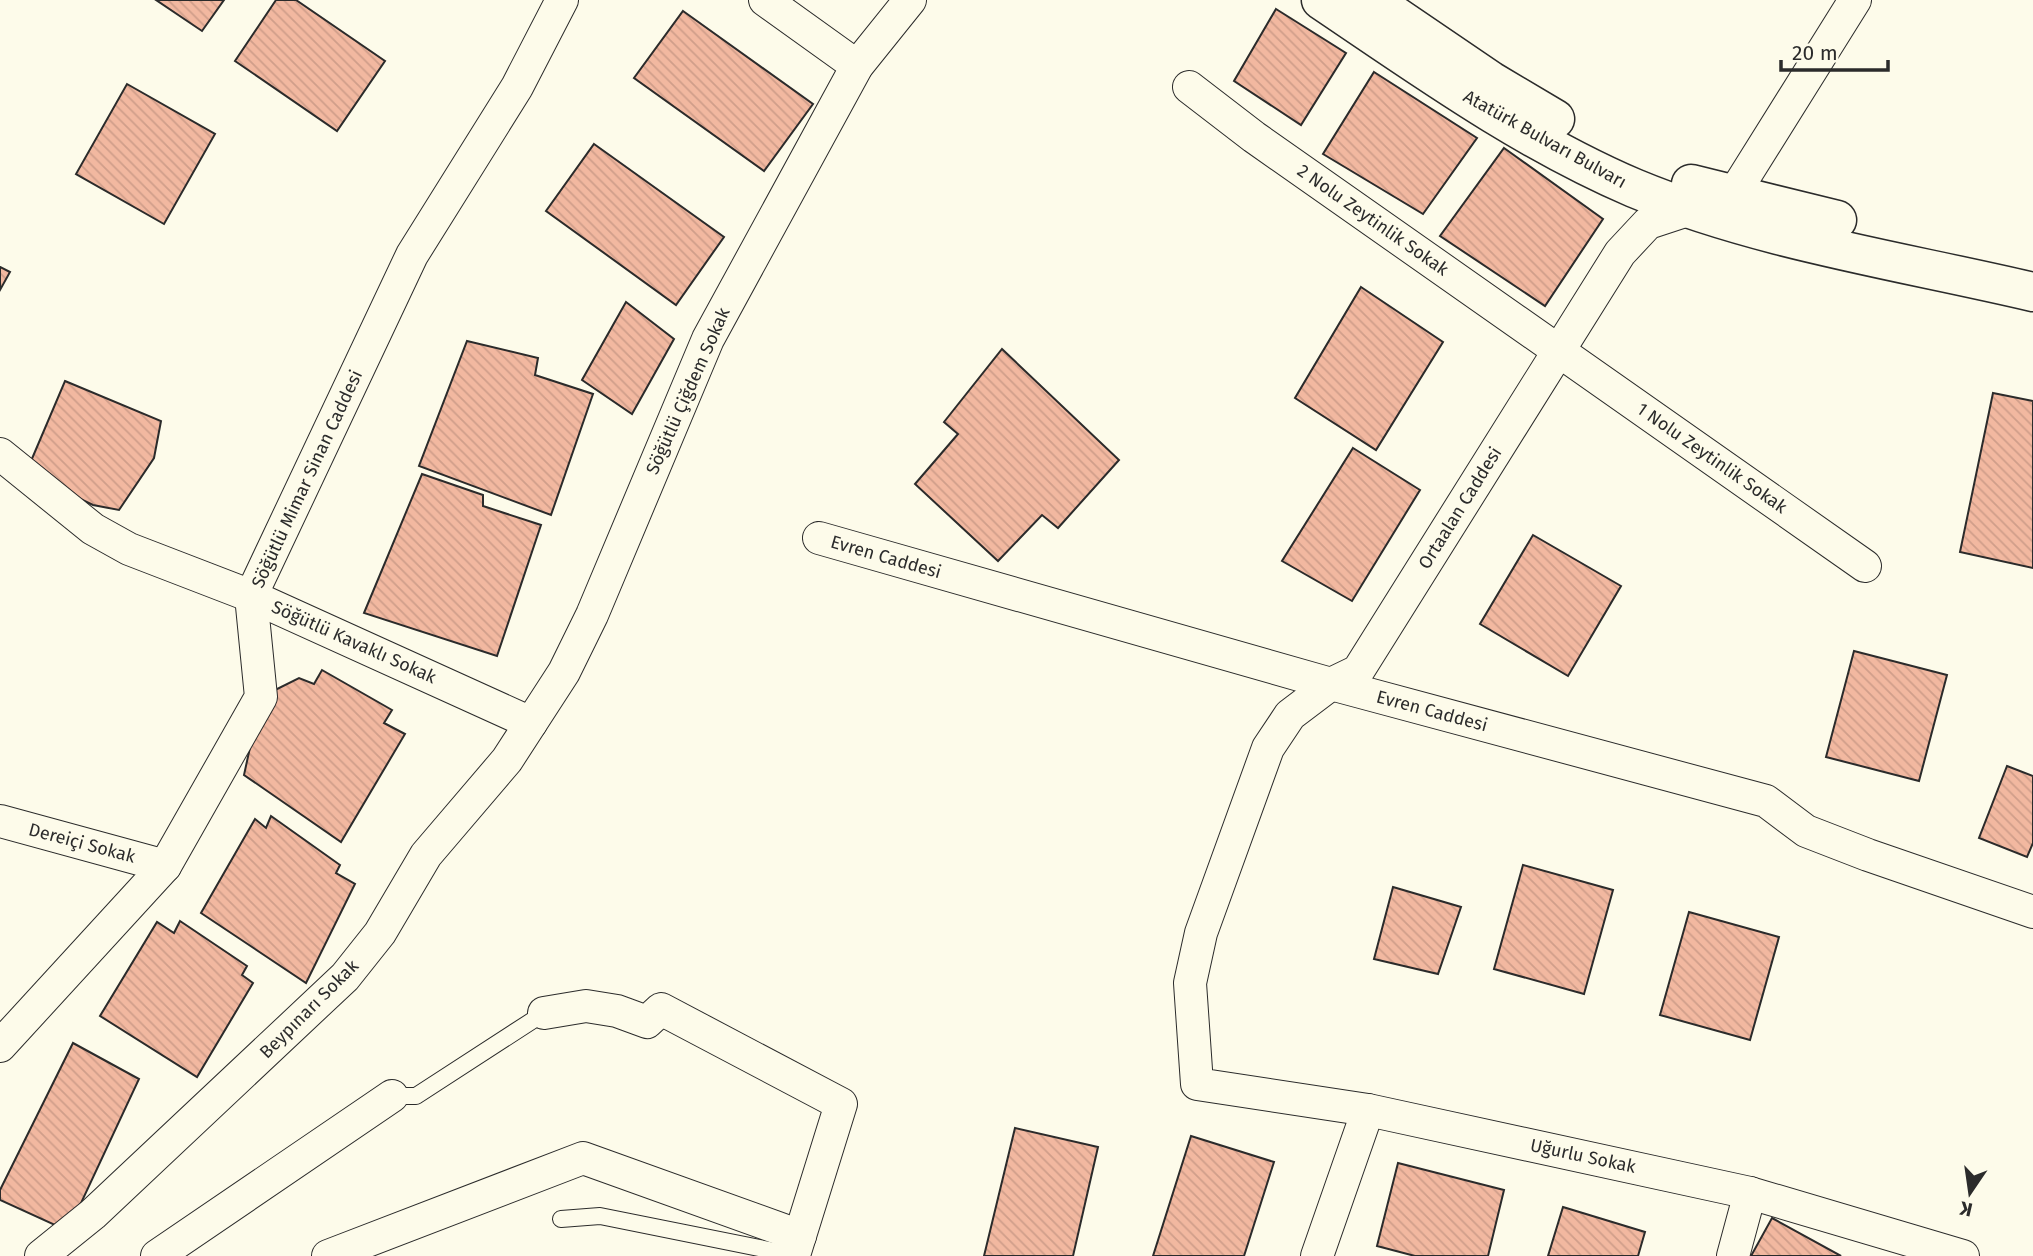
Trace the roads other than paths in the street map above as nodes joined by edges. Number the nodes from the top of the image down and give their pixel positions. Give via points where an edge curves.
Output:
1 (562, 0) edge
2 (765, 0) edge
3 (911, 0) edge
4 (1321, 0) edge
5 (1372, 0) edge
6 (1855, 0) edge
7 (858, 66) junction
8 (1189, 87) dead end
9 (1733, 195) junction
10 (1690, 209) junction
11 (2033, 266) edge
12 (2033, 292) edge
13 (1559, 350) junction
14 (0, 454) edge
15 (819, 538) dead end
16 (1865, 566) dead end
17 (251, 596) junction
18 (1331, 684) junction
19 (531, 723) junction
20 (0, 821) edge
21 (164, 866) junction
22 (2033, 912) edge
23 (544, 1013) joint
24 (0, 1046) edge
25 (1197, 1084) joint
26 (392, 1096) joint
27 (1368, 1110) junction
28 (1750, 1193) junction
29 (561, 1219) dead end
30 (796, 1249) edge
31 (41, 1256) edge
32 (157, 1256) edge
33 (328, 1256) edge
34 (1317, 1256) edge
35 (1733, 1256) edge
36 (1964, 1256) edge

1 - 17 street, Söğütlü Mimar Sinan Caddesi via 517,87 412,255
2 - 7 street
3 - 7 street, Söğütlü Çiğdem Sokak
4 - 10 street, Atatürk Bulvarı Bulvarı via 1489,112 1633,187
5 - 9 street, Atatürk Bulvarı Bulvarı via 1490,81 1576,131 1640,164
6 - 9 street
7 - 19 street, Söğütlü Çiğdem Sokak via 708,339 592,615 564,672
8 - 13 street, 2 Nolu Zeytinlik Sokak
9 - 10 street, Ortaalan Caddesi
9 - 11 street, Atatürk Bulvarı Bulvarı
10 - 12 street, Atatürk Bulvarı Bulvarı via 1747,228
10 - 13 street, Ortaalan Caddesi via 1648,223 1629,243
13 - 16 street, 1 Nolu Zeytinlik Sokak
13 - 18 street, Ortaalan Caddesi via 1358,671
14 - 17 street, Söğütlü Kavaklı Sokak via 93,529 129,550
15 - 18 street, Evren Caddesi
17 - 19 street, Söğütlü Kavaklı Sokak
17 - 21 street, Söğütlü Mimar Sinan Caddesi via 261,697
18 - 22 street, Evren Caddesi via 1766,801 1805,831
18 - 25 street, Ortaalan Caddesi via 1290,715 1268,748 1201,933 1190,983
19 - 31 street, Beypınarı Sokak via 507,760 426,855 380,933 345,977 93,1214
20 - 21 street, Dereiçi Sokak
21 - 24 street, Söğütlü Mimar Sinan Caddesi
23 - 26 lane via 416,1096
23 - 30 street via 586,1006 617,1011 647,1023 661,1009 841,1104
25 - 27 street, Uğurlu Sokak
26 - 32 street
27 - 28 street, Uğurlu Sokak
27 - 34 street
28 - 35 street
28 - 36 street, Uğurlu Sokak
29 - 30 lane via 600,1216
30 - 33 street via 583,1157

